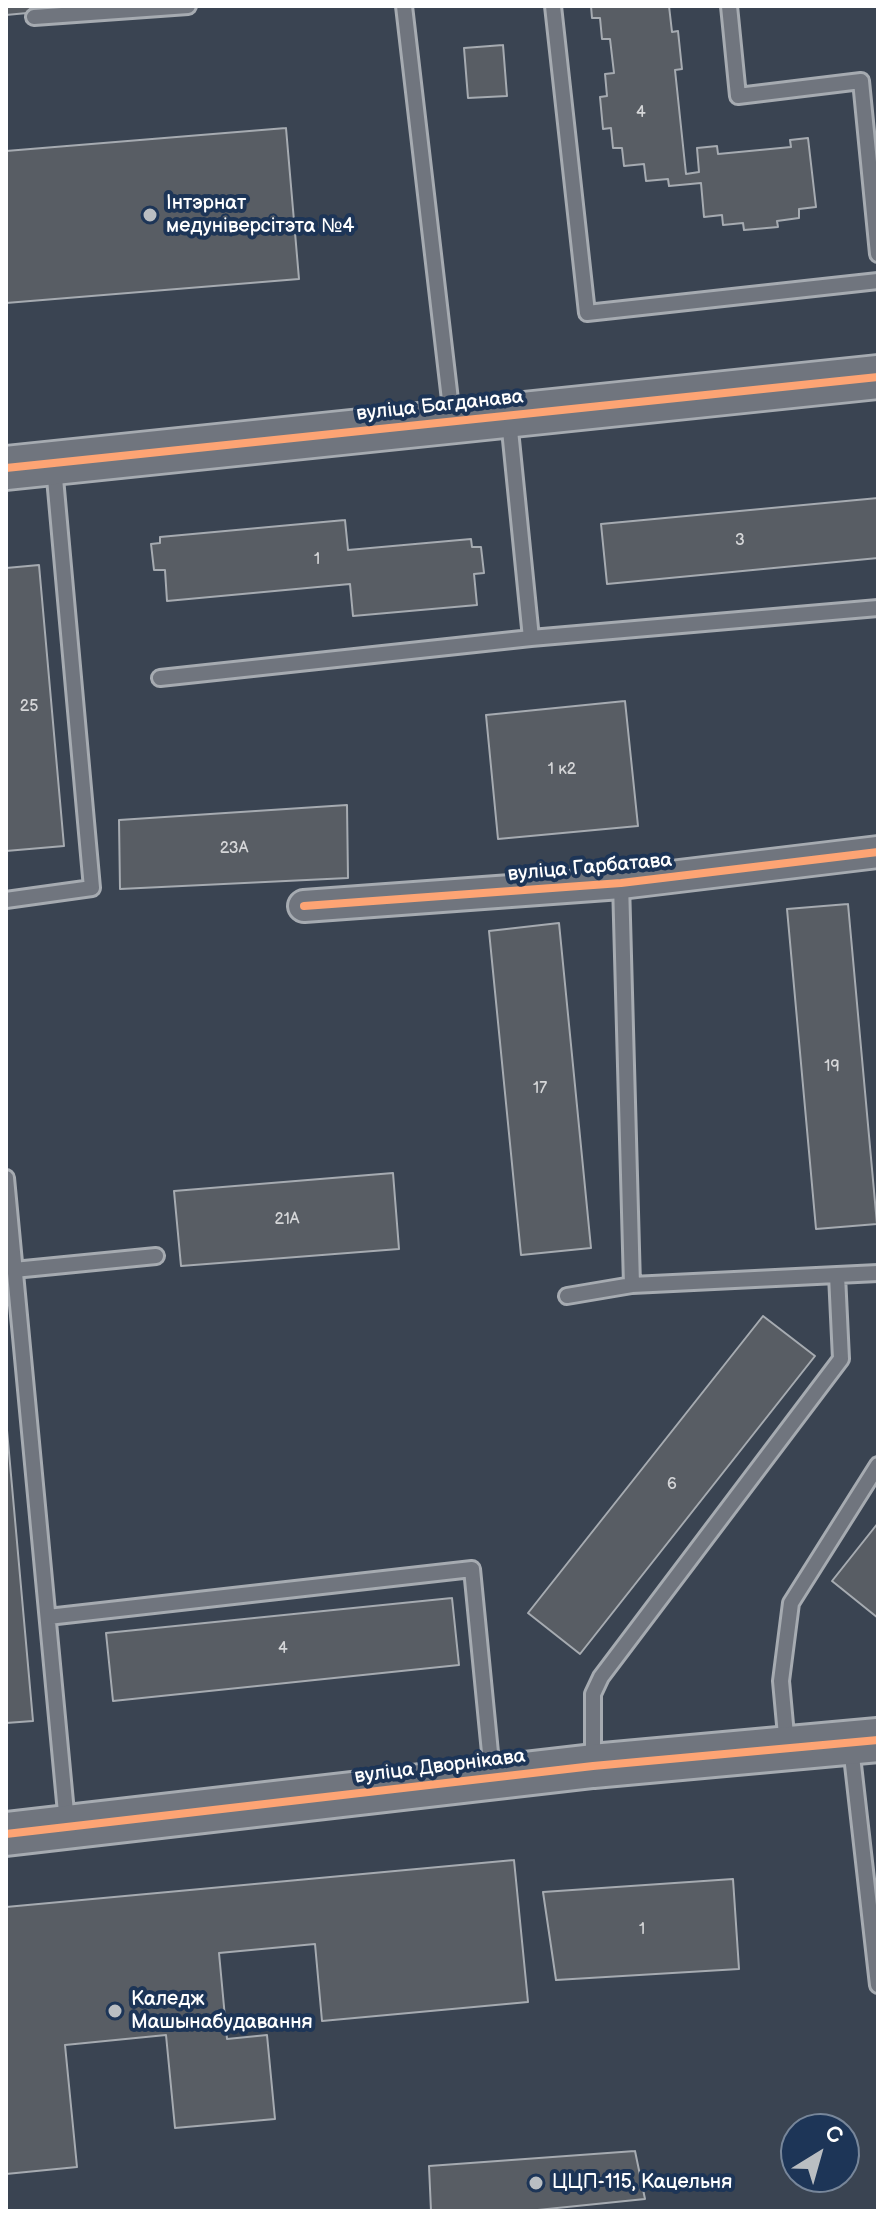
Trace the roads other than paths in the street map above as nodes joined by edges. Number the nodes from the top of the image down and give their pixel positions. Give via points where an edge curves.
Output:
1 (188, 6) edge
2 (404, 6) edge
3 (553, 6) edge
4 (729, 6) edge
5 (34, 17) dead end
6 (878, 254) edge
7 (878, 281) edge
8 (878, 377) edge
9 (509, 416) junction
10 (453, 421) junction
11 (54, 463) junction
12 (6, 468) edge
13 (878, 608) edge
14 (531, 638) junction
15 (160, 678) dead end
16 (878, 852) edge
17 (621, 883) junction
18 (6, 900) edge
19 (304, 906) dead end
20 (6, 1178) edge
21 (156, 1256) dead end
22 (14, 1270) junction
23 (878, 1273) edge
24 (837, 1275) junction
25 (632, 1285) junction
26 (567, 1296) dead end
27 (878, 1465) edge
28 (48, 1617) junction
29 (864, 1741) edge
30 (787, 1746) junction
31 (593, 1766) junction
32 (493, 1777) junction
33 (67, 1827) junction
34 (6, 1834) edge
35 (878, 1985) edge

1 - 5 lane
2 - 10 lane
3 - 7 lane via 587,313
4 - 6 lane via 738,96 861,81
8 - 9 street, вуліца Багданава
9 - 10 street, вуліца Багданава
9 - 14 lane
10 - 11 street, вуліца Багданава
11 - 12 street, вуліца Багданава
11 - 18 lane via 92,888
13 - 14 lane
14 - 15 lane
16 - 17 street, вуліца Гарбатава
17 - 19 street, вуліца Гарбатава
17 - 25 lane
20 - 22 lane
21 - 22 lane
22 - 28 lane
23 - 24 lane
24 - 25 lane
24 - 31 lane via 841,1359 601,1677 593,1694
25 - 26 lane
27 - 30 lane via 791,1603 781,1681
28 - 32 lane via 472,1569
28 - 33 lane
29 - 30 street, вуліца Дворнікава
29 - 35 lane
30 - 31 street, вуліца Дворнікава
31 - 32 street, вуліца Дворнікава
32 - 33 street, вуліца Дворнікава
33 - 34 street, вуліца Дворнікава

